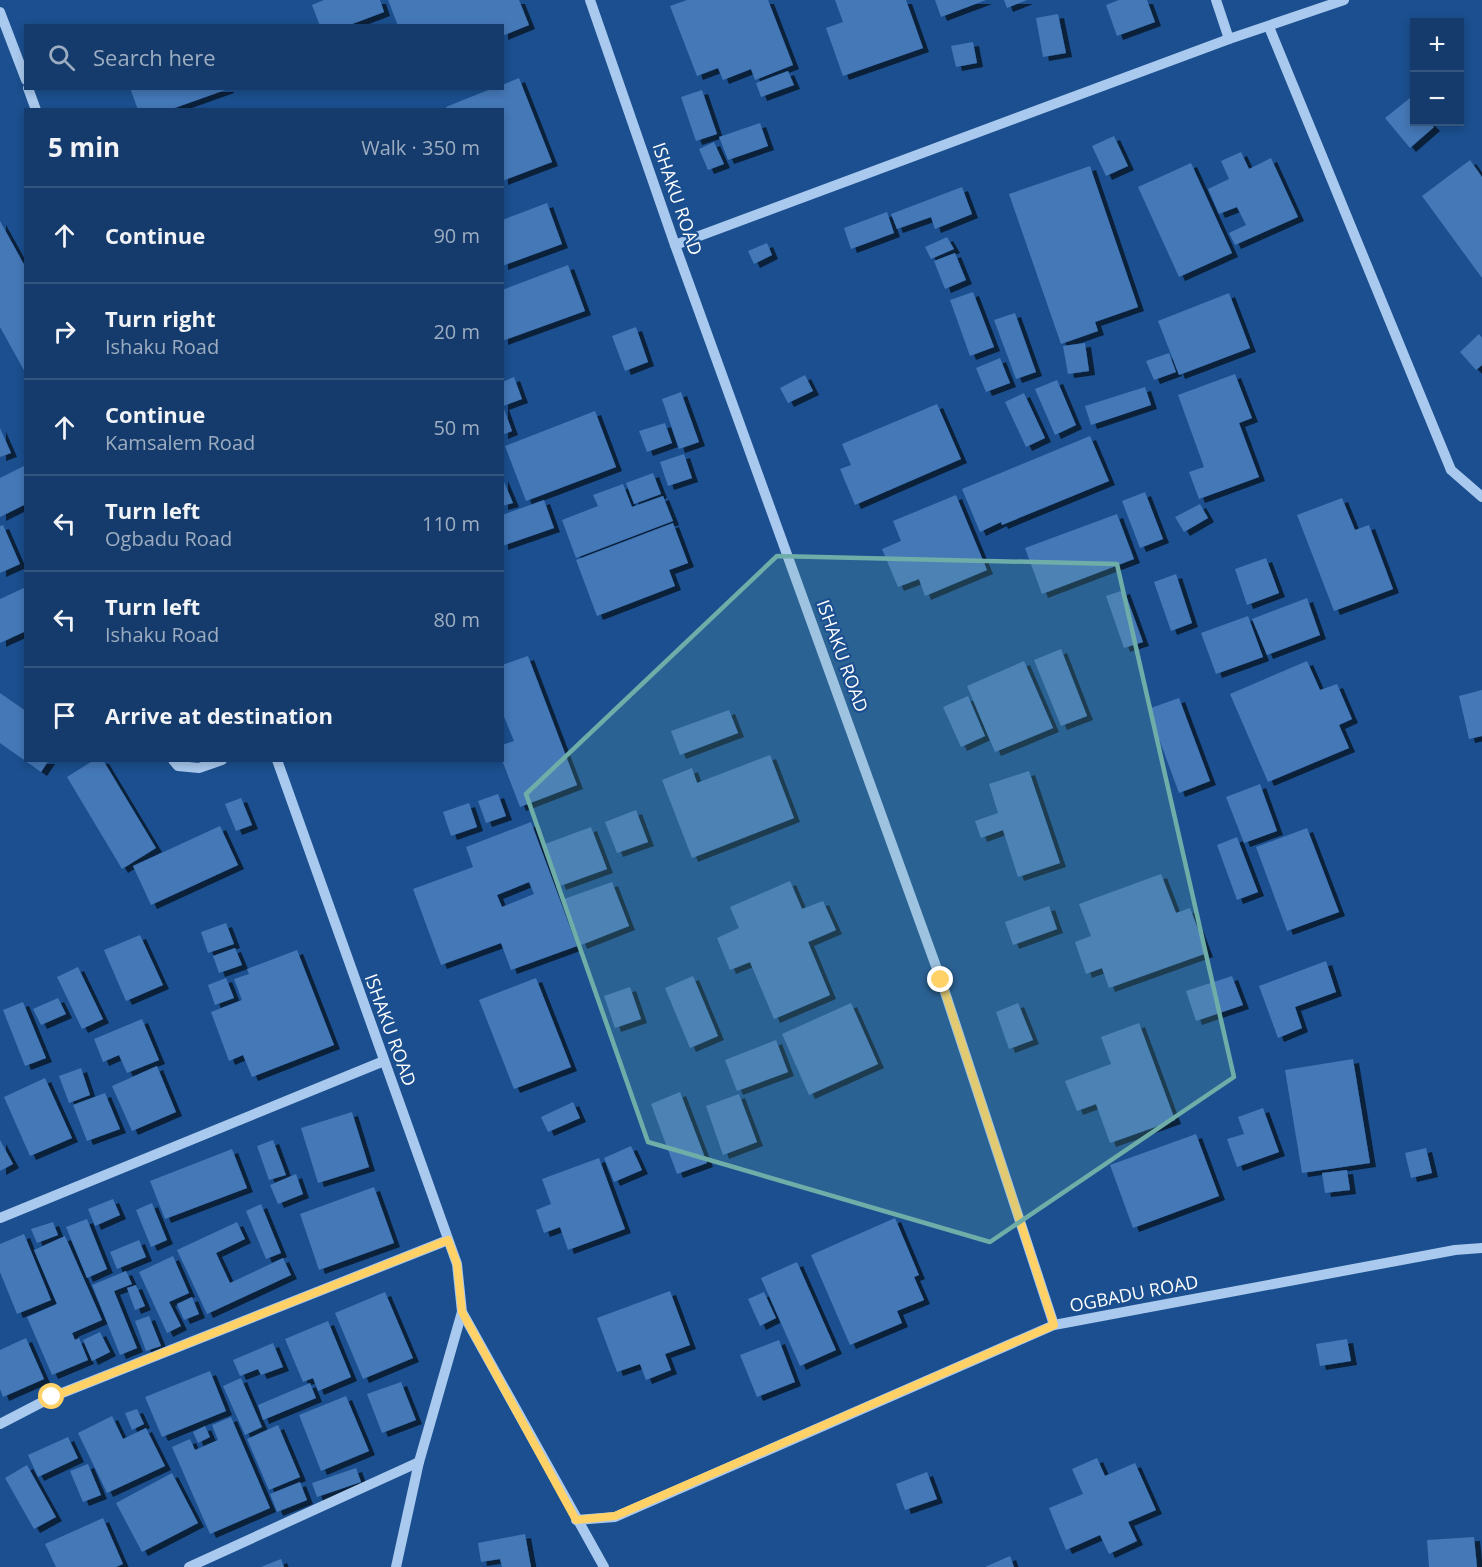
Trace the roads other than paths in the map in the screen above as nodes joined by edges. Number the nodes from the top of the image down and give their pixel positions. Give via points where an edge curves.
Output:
1 (590, 0) edge
2 (1216, 0) edge
3 (1344, 0) edge
4 (0, 12) edge
5 (1269, 27) junction
6 (1229, 39) junction
7 (24, 75) edge
8 (29, 90) edge
9 (35, 108) edge
10 (675, 245) junction
11 (1482, 497) edge
12 (175, 762) edge
13 (216, 762) edge
14 (279, 762) edge
15 (384, 1061) junction
16 (0, 1218) edge
17 (448, 1240) junction
18 (1482, 1248) edge
19 (462, 1312) junction
20 (1054, 1325) junction
21 (0, 1424) edge
22 (419, 1462) junction
23 (576, 1520) junction
24 (189, 1567) edge
25 (396, 1567) edge
26 (604, 1567) edge

1 - 10 street, ISHAKU ROAD
2 - 6 street
3 - 5 street
4 - 7 street
5 - 6 street
5 - 11 street via 1451,470
6 - 10 street
8 - 9 street
10 - 20 street, ISHAKU ROAD via 941,980
12 - 13 street via 178,766 200,768
14 - 15 street, ISHAKU ROAD
15 - 16 street
15 - 17 street, ISHAKU ROAD
17 - 19 street, ISHAKU ROAD via 457,1264
17 - 21 street via 52,1397
18 - 20 street, OGBADU ROAD
19 - 22 street
19 - 23 street
20 - 23 street, OGBADU ROAD via 615,1516
22 - 24 street
22 - 25 street
23 - 26 street

